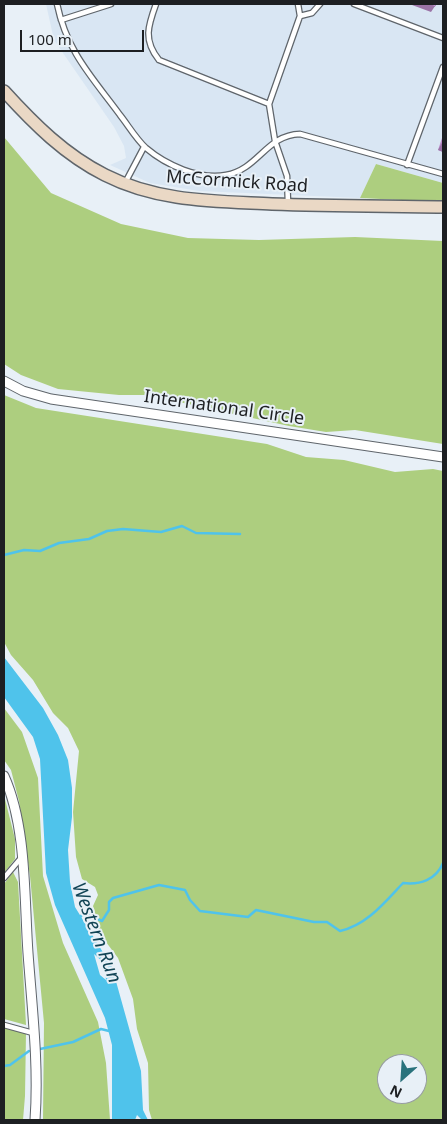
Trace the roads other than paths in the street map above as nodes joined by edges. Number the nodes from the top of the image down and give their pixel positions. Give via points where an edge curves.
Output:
1 (57, 4) edge
2 (112, 4) edge
3 (156, 4) edge
4 (298, 4) edge
5 (320, 4) edge
6 (354, 4) edge
7 (300, 16) junction
8 (60, 20) junction
9 (443, 38) edge
10 (443, 67) edge
11 (4, 91) edge
12 (268, 104) junction
13 (275, 141) junction
14 (144, 147) junction
15 (407, 165) junction
16 (443, 174) edge
17 (124, 184) junction
18 (288, 204) junction
19 (443, 207) edge
20 (4, 381) edge
21 (443, 457) edge
22 (4, 776) edge
23 (21, 858) junction
24 (4, 878) edge
25 (4, 1025) edge
26 (33, 1033) junction
27 (35, 1120) edge

1 - 8 lane
2 - 8 lane
3 - 12 lane via 147,29 150,47 159,60
4 - 7 lane
5 - 7 lane via 312,13
6 - 9 lane
7 - 12 lane
8 - 14 lane via 78,59
10 - 15 lane
11 - 17 main road, McCormick Road via 61,148
12 - 13 lane
13 - 14 lane via 246,168 224,176 209,176 172,165
13 - 15 lane via 286,134 316,137
13 - 18 lane via 287,176
14 - 17 lane
15 - 16 lane
17 - 18 main road, McCormick Road via 180,199
18 - 19 main road, McCormick Road
20 - 21 street, International Circle via 51,400
22 - 23 street via 14,808
23 - 24 lane
23 - 26 street
25 - 26 lane
26 - 27 street via 37,1096

